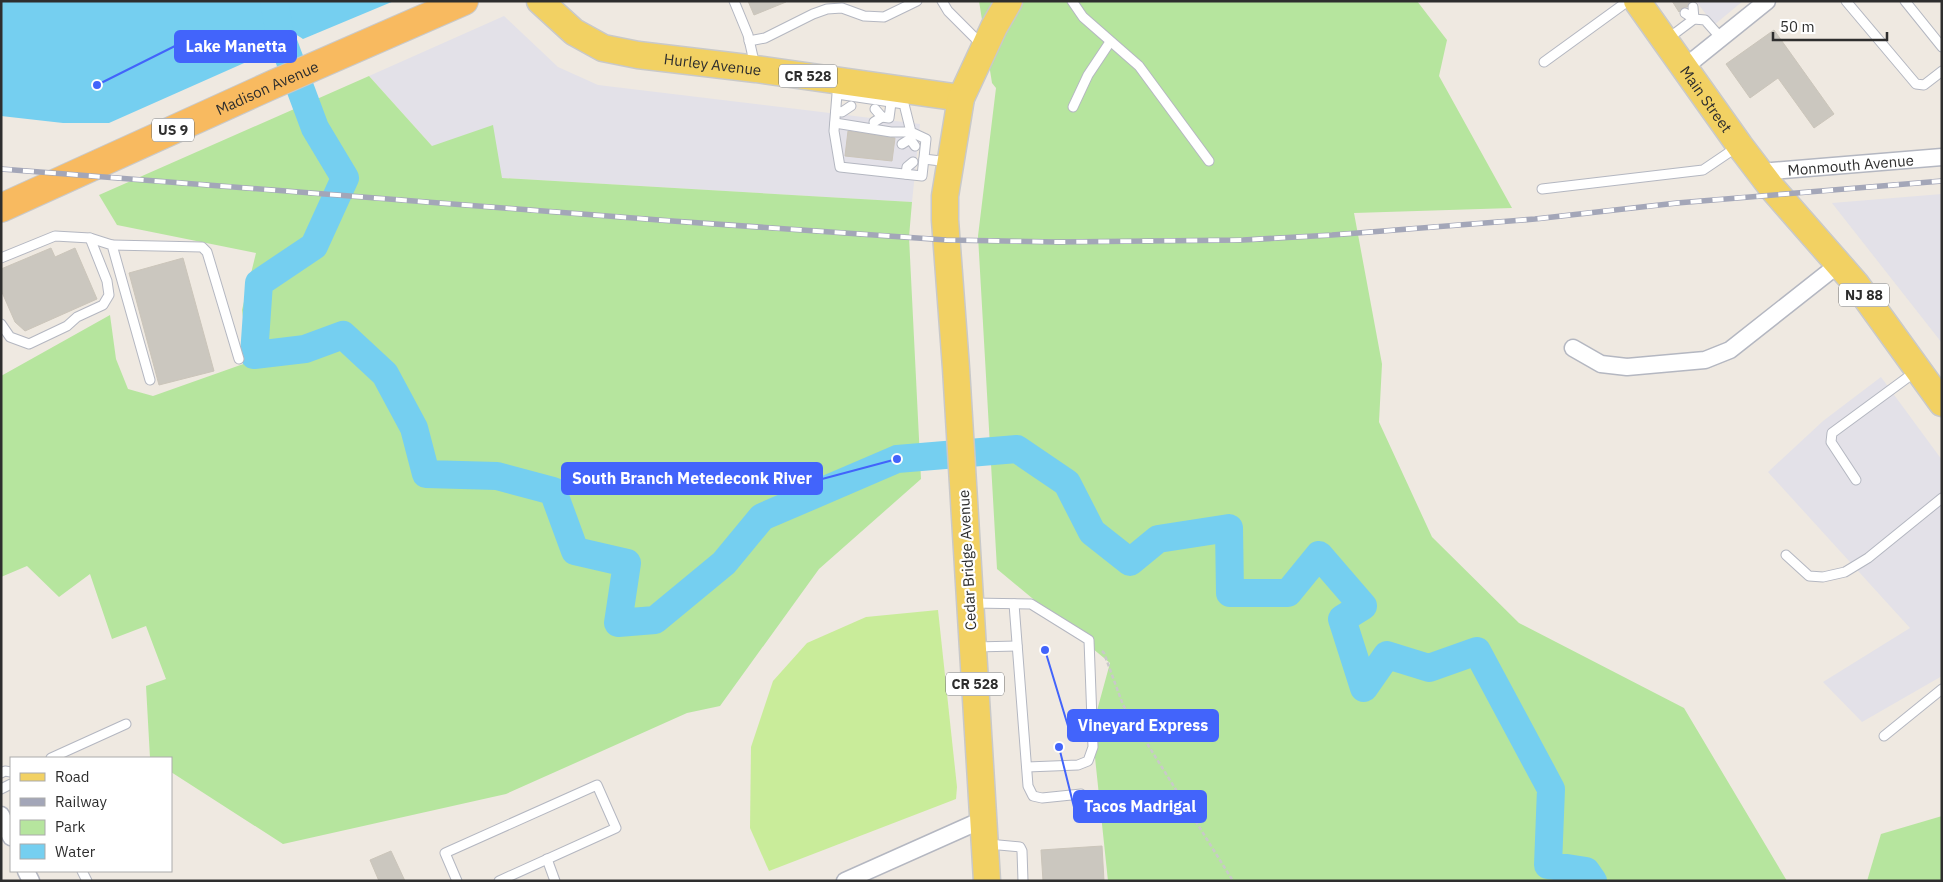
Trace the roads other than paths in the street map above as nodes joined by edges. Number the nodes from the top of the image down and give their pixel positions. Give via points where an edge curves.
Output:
1 (464, 1) edge
2 (540, 1) edge
3 (734, 1) edge
4 (917, 1) edge
5 (942, 1) edge
6 (1010, 1) edge
7 (1072, 1) edge
8 (1628, 1) edge
9 (1638, 1) edge
10 (1767, 1) edge
11 (1846, 1) edge
12 (1904, 1) edge
13 (1693, 7) dead end
14 (1685, 13) dead end
15 (1694, 19) junction
16 (1721, 38) junction
17 (749, 41) junction
18 (1666, 41) junction
19 (1110, 42) junction
20 (1942, 47) edge
21 (984, 48) junction
22 (1544, 62) dead end
23 (1686, 67) junction
24 (756, 69) junction
25 (1942, 71) edge
26 (837, 87) junction
27 (961, 98) junction
28 (900, 99) junction
29 (851, 106) dead end
30 (1073, 108) dead end
31 (876, 109) dead end
32 (839, 112) junction
33 (850, 119) dead end
34 (835, 123) junction
35 (909, 140) junction
36 (1740, 146) junction
37 (1942, 157) edge
38 (924, 159) junction
39 (1209, 161) dead end
40 (951, 162) junction
41 (1760, 172) junction
42 (1542, 189) dead end
43 (1, 208) edge
44 (90, 238) junction
45 (112, 245) junction
46 (1, 258) edge
47 (1839, 264) junction
48 (1, 324) edge
49 (1573, 348) dead end
50 (239, 360) dead end
51 (1918, 370) junction
52 (150, 380) dead end
53 (1942, 403) edge
54 (1856, 480) dead end
55 (1942, 498) edge
56 (1786, 555) dead end
57 (969, 603) junction
58 (1014, 604) junction
59 (1017, 646) junction
60 (972, 647) junction
61 (1942, 689) edge
62 (126, 724) dead end
63 (1884, 736) dead end
64 (53, 757) edge
65 (1027, 767) junction
66 (1081, 794) dead end
67 (1, 815) edge
68 (985, 832) junction
69 (10, 835) edge
70 (547, 859) junction
71 (457, 881) edge
72 (499, 881) edge
73 (555, 881) edge
74 (845, 881) edge
75 (987, 881) edge
76 (1023, 881) edge

1 - 43 highway, Madison Avenue / US 9
2 - 24 main road, Hurley Avenue / CR 528 via 574,32 603,48
3 - 17 lane
4 - 17 lane via 884,17 864,16 842,8 827,9 765,38
5 - 21 lane
6 - 21 main road
7 - 19 lane via 1083,17
8 - 22 lane
9 - 18 main road, Main Street / NJ 88
10 - 16 street
11 - 25 lane via 1916,84 1924,85
12 - 20 lane
13 - 15 lane
14 - 15 lane
15 - 16 lane via 1705,20
15 - 18 lane
16 - 23 street
17 - 24 lane
18 - 23 main road, Main Street / NJ 88
19 - 30 lane via 1088,75
19 - 39 lane via 1139,66
21 - 27 main road
23 - 36 main road, Main Street / NJ 88
24 - 26 main road, Hurley Avenue / CR 528
26 - 28 main road, Hurley Avenue / CR 528
26 - 32 lane
27 - 28 main road, Hurley Avenue / CR 528
27 - 40 main road, CR 528
28 - 31 lane via 889,118 878,119
28 - 35 lane
29 - 32 lane
32 - 33 lane
32 - 34 lane
34 - 35 lane via 891,132
34 - 38 lane via 840,167 907,166 922,176
35 - 38 lane via 926,139
36 - 41 main road, Main Street / NJ 88
36 - 42 lane via 1703,170
37 - 41 street, Monmouth Avenue
38 - 40 lane
40 - 57 main road, Cedar Bridge Avenue / CR 528 via 945,196 946,240
41 - 47 main road, Main Street / NJ 88
44 - 45 lane
44 - 46 lane via 55,236
44 - 48 lane via 107,281 109,295 103,305 29,344 10,337
45 - 50 lane via 202,247 208,252
45 - 52 lane
47 - 49 street via 1730,350 1705,360 1627,367 1601,364
47 - 51 main road, NJ 88
51 - 53 main road, NJ 88
51 - 54 lane via 1832,433 1831,442
55 - 56 lane via 1868,558 1845,572 1823,578 1809,576
57 - 58 lane
57 - 60 main road, Cedar Bridge Avenue / CR 528
58 - 59 lane
58 - 65 lane via 1031,604 1089,640 1092,748 1088,761 1078,765
59 - 60 lane
59 - 65 lane
60 - 68 main road, Cedar Bridge Avenue / CR 528
61 - 63 lane
62 - 64 lane
65 - 66 lane via 1028,786 1034,796
67 - 69 street
68 - 74 street
68 - 75 main road, Cedar Bridge Avenue / CR 528
68 - 76 lane via 1020,847
70 - 71 lane via 616,828 597,785 445,853
70 - 72 lane
70 - 73 lane

